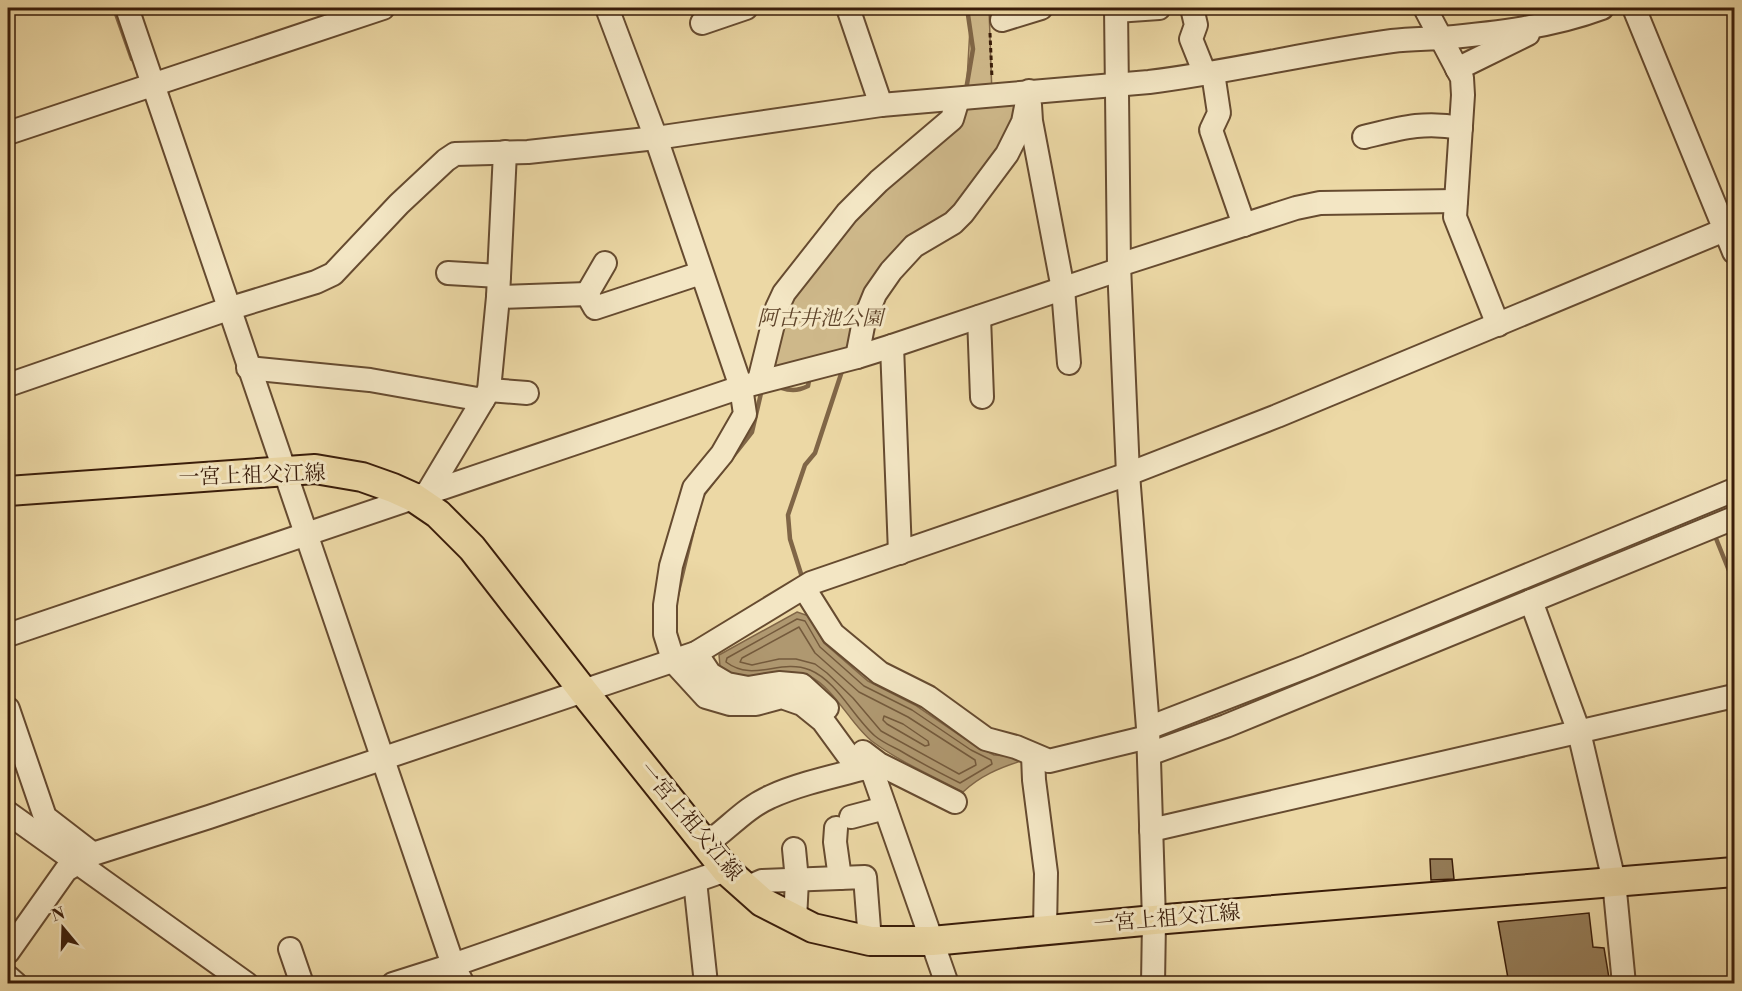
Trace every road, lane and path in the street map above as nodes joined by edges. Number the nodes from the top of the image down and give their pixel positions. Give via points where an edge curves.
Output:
1 (127, 8) edge
2 (383, 8) edge
3 (607, 8) edge
4 (746, 8) edge
5 (848, 8) edge
6 (1041, 8) edge
7 (1159, 8) edge
8 (1192, 8) edge
9 (1425, 8) edge
10 (1602, 8) edge
11 (1634, 8) edge
12 (1116, 9) edge
13 (702, 22) dead end
14 (996, 23) joint
15 (1547, 24) junction
16 (1441, 38) junction
17 (1457, 69) junction
18 (1209, 73) junction
19 (152, 84) junction
20 (1116, 85) junction
21 (1029, 91) junction
22 (992, 95) junction
23 (958, 99) junction
24 (881, 105) junction
25 (1461, 128) junction
26 (8, 133) edge
27 (1364, 137) dead end
28 (656, 138) junction
29 (505, 152) junction
30 (1456, 201) junction
31 (1244, 225) junction
32 (1730, 228) edge
33 (1734, 252) edge
34 (604, 263) dead end
35 (1119, 265) junction
36 (448, 273) dead end
37 (701, 273) junction
38 (498, 287) junction
39 (1063, 289) junction
40 (587, 294) junction
41 (228, 309) junction
42 (979, 317) junction
43 (1497, 325) junction
44 (892, 346) junction
45 (858, 357) junction
46 (1069, 363) dead end
47 (248, 368) junction
48 (750, 384) junction
49 (8, 385) edge
50 (527, 393) dead end
51 (486, 395) junction
52 (982, 397) dead end
53 (285, 471) junction
54 (1128, 474) junction
55 (1734, 490) edge
56 (8, 491) edge
57 (420, 495) junction
58 (1734, 518) edge
59 (306, 535) junction
60 (900, 553) junction
61 (804, 588) junction
62 (1531, 601) junction
63 (8, 636) edge
64 (696, 653) junction
65 (674, 661) junction
66 (584, 692) junction
67 (1734, 696) edge
68 (8, 709) edge
69 (1579, 732) junction
70 (1148, 740) junction
71 (1033, 755) junction
72 (382, 759) junction
73 (872, 766) junction
74 (955, 802) dead end
75 (885, 808) junction
76 (8, 813) edge
77 (1151, 830) junction
78 (706, 844) junction
79 (794, 849) dead end
80 (86, 859) junction
81 (1734, 872) edge
82 (840, 878) junction
83 (736, 879) junction
84 (798, 880) junction
85 (694, 881) junction
86 (1614, 881) junction
87 (1154, 920) junction
88 (795, 921) junction
89 (1045, 930) junction
90 (870, 941) junction
91 (932, 941) junction
92 (290, 949) dead end
93 (8, 952) edge
94 (458, 974) edge
95 (8, 977) edge
96 (16, 984) edge
97 (247, 984) edge
98 (302, 984) edge
99 (393, 984) edge
100 (706, 984) edge
101 (947, 984) edge
102 (1153, 984) edge
103 (1624, 984) edge

1 - 19 street
2 - 19 street
3 - 28 street
4 - 13 street
5 - 24 street
6 - 14 street
7 - 12 street
8 - 18 street via 1196,25 1191,39
9 - 16 street
10 - 15 street
11 - 32 street
12 - 20 street
14 - 22 path
15 - 16 street
15 - 17 street
16 - 17 street
16 - 18 street via 1393,41
17 - 25 street via 1462,78
18 - 20 street
18 - 31 street via 1219,113 1210,130
19 - 26 street
19 - 41 street
20 - 21 street
20 - 35 street
21 - 22 street
21 - 39 street via 1031,121
21 - 45 street via 1023,122 1007,154 978,194 953,223 914,246 875,294 864,321
22 - 23 street
23 - 24 street
23 - 48 street via 952,119 847,213 784,293
24 - 28 street
25 - 27 street via 1414,125
25 - 30 street
28 - 29 street
28 - 37 street
29 - 38 street
29 - 41 street via 456,154 399,204 333,274
30 - 31 street via 1320,203
30 - 43 street via 1455,217
31 - 35 street
32 - 33 street
32 - 43 street
34 - 40 street
35 - 39 street via 1114,272
35 - 54 street
36 - 38 street
37 - 40 street via 595,308
37 - 48 street
38 - 40 street
38 - 51 street
39 - 42 street
39 - 46 street
41 - 47 street
41 - 49 street
42 - 44 street
42 - 52 street
43 - 54 street
44 - 45 street
44 - 60 street
45 - 48 street
47 - 51 street
47 - 53 street
48 - 57 street
48 - 65 street via 745,414 722,454 694,488 671,566 665,634
50 - 51 street
51 - 57 street
53 - 56 main road, 一宮上祖父江線
53 - 57 main road, 一宮上祖父江線 via 315,469 362,477
53 - 59 street
54 - 60 street
54 - 70 street
55 - 70 street via 1308,666
57 - 59 street
57 - 66 main road, 一宮上祖父江線 via 472,548
58 - 62 street
59 - 63 street
59 - 72 street
60 - 61 street
61 - 64 street
61 - 71 street via 833,634 880,673 927,697 986,739
62 - 69 street
62 - 70 street via 1226,726
64 - 65 street
64 - 73 street via 710,674 727,684 748,688 779,683 802,685 836,718
65 - 66 street
65 - 73 street via 706,697 730,704 756,704 782,697 802,704 823,721 850,758
66 - 72 street
66 - 78 main road, 一宮上祖父江線
67 - 69 street
68 - 80 street via 45,817
69 - 77 street
69 - 86 street
70 - 71 street via 1049,761
70 - 77 street
71 - 89 street via 1046,873
72 - 80 street
72 - 94 street
73 - 74 street
73 - 75 street
73 - 78 street via 769,797 741,814
75 - 82 street via 843,823 835,842
75 - 91 street
76 - 80 street
77 - 87 street
78 - 83 main road, 一宮上祖父江線
79 - 84 street
80 - 93 street via 66,870
80 - 97 street
81 - 86 main road, 一宮上祖父江線
82 - 84 street
82 - 90 street via 865,877
83 - 84 street
83 - 85 street
83 - 88 main road, 一宮上祖父江線 via 762,903
84 - 88 street
85 - 94 street
85 - 100 street
86 - 87 main road, 一宮上祖父江線
86 - 103 street
87 - 89 main road, 一宮上祖父江線
87 - 102 street
88 - 90 main road, 一宮上祖父江線
89 - 91 main road, 一宮上祖父江線
90 - 91 main road, 一宮上祖父江線
91 - 101 street
92 - 98 street
94 - 99 street
95 - 96 street

